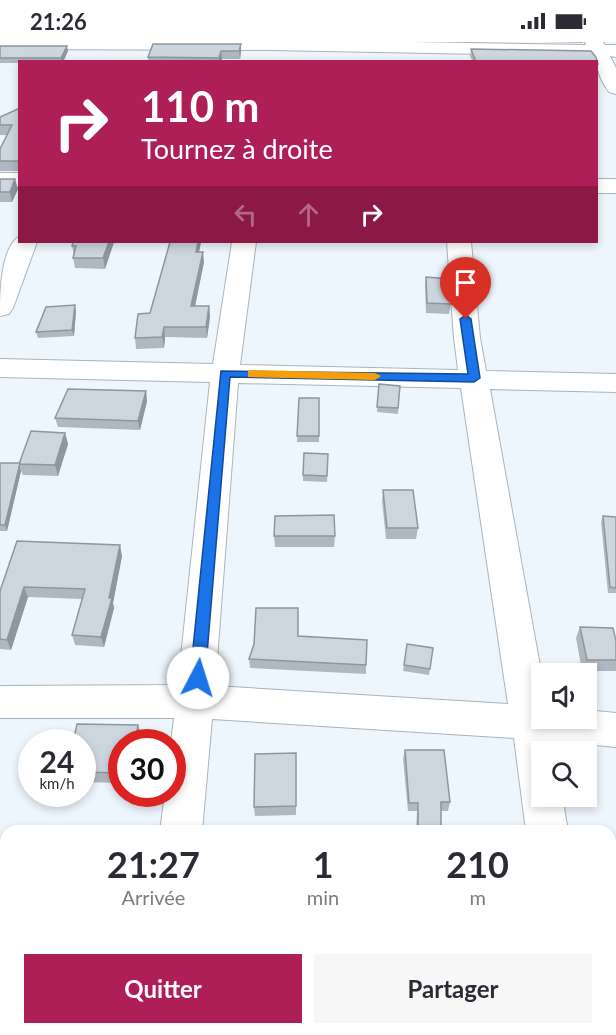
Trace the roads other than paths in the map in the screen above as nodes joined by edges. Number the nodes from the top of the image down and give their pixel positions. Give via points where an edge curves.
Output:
1 (107, 43) edge
2 (0, 44) edge
3 (603, 48) edge
4 (270, 50) edge
5 (446, 51) edge
6 (100, 60) edge
7 (616, 88) edge
8 (0, 180) edge
9 (18, 180) edge
10 (598, 186) edge
11 (616, 186) edge
12 (25, 243) edge
13 (244, 243) edge
14 (459, 243) edge
15 (0, 308) edge
16 (0, 368) edge
17 (225, 374) junction
18 (474, 378) junction
19 (616, 383) edge
20 (195, 701) junction
21 (0, 702) edge
22 (531, 722) joint
23 (597, 728) edge
24 (616, 730) edge
25 (544, 807) edge
26 (182, 825) edge
27 (546, 825) edge

1 - 2 street
1 - 4 street
1 - 6 street
3 - 5 street
3 - 7 street
4 - 5 street
8 - 9 street
10 - 11 street
12 - 15 street
13 - 17 street
14 - 18 street
16 - 17 street
17 - 18 street
17 - 20 street
18 - 19 street
18 - 22 street
20 - 21 street
20 - 22 street
20 - 26 street
23 - 24 street
25 - 27 street

